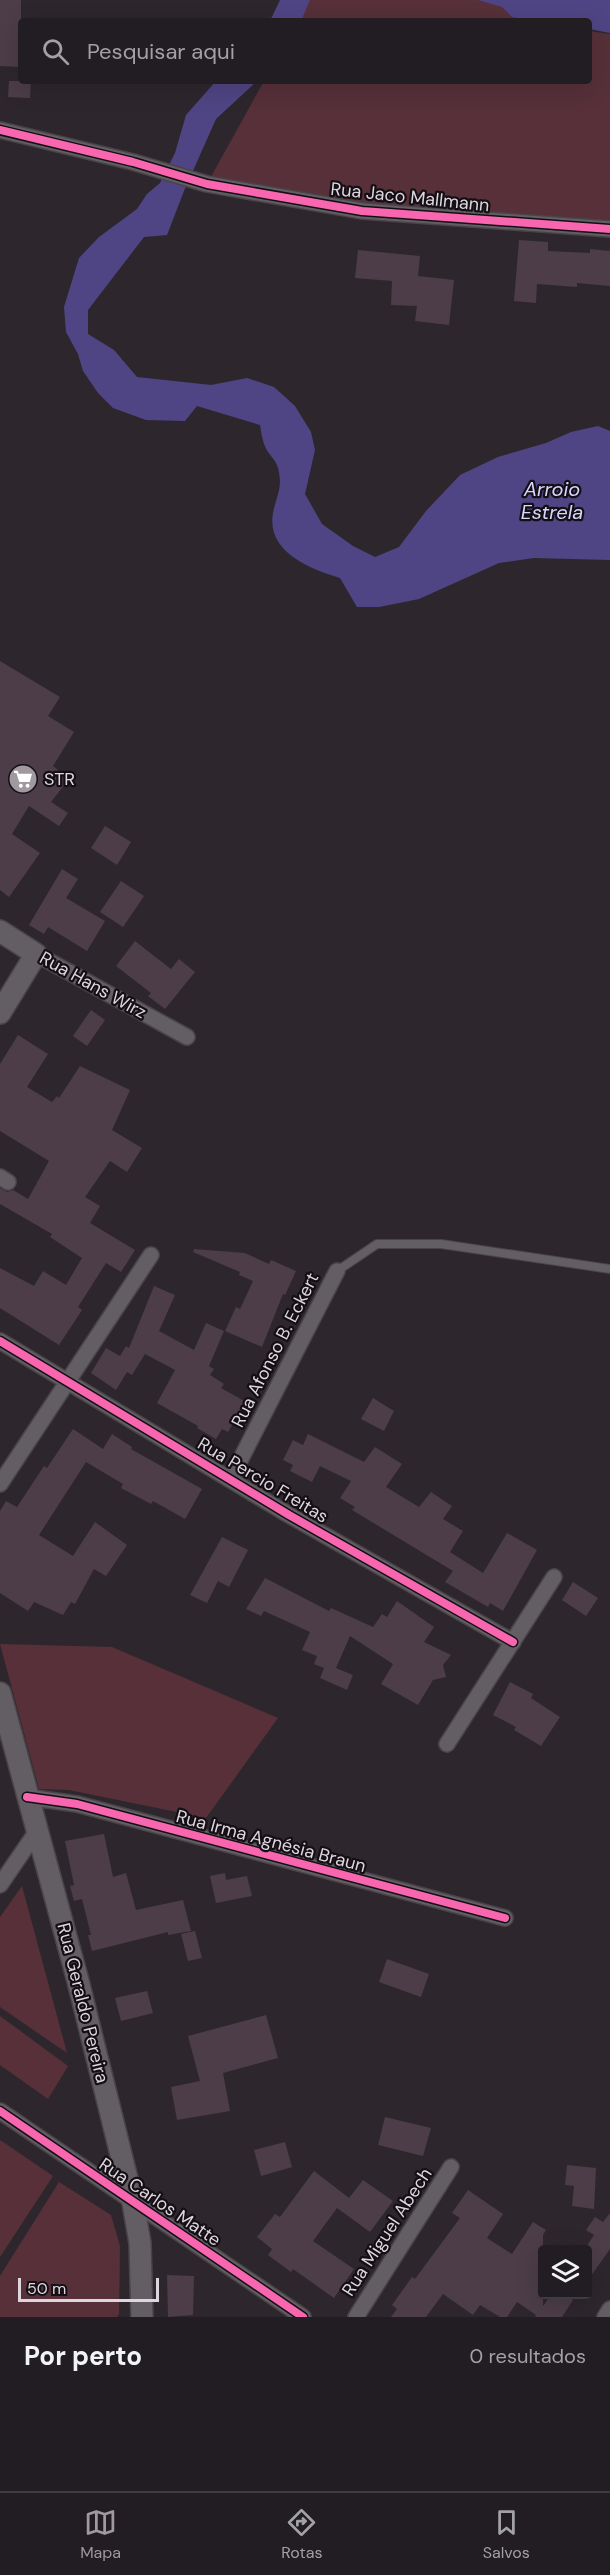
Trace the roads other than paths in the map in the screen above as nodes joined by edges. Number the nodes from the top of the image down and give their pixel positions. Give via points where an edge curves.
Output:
1 (0, 130) edge
2 (610, 229) edge
3 (0, 931) edge
4 (36, 954) junction
5 (0, 1013) edge
6 (187, 1037) dead end
7 (151, 1255) dead end
8 (610, 1269) edge
9 (338, 1271) joint
10 (0, 1341) edge
11 (68, 1382) junction
12 (231, 1478) junction
13 (0, 1484) edge
14 (554, 1577) dead end
15 (513, 1642) junction
16 (0, 1693) edge
17 (447, 1744) dead end
18 (27, 1797) junction
19 (37, 1831) junction
20 (0, 1885) edge
21 (505, 1918) dead end
22 (0, 2111) edge
23 (451, 2167) dead end
24 (133, 2203) junction
25 (610, 2309) edge
26 (142, 2317) edge
27 (303, 2317) edge
28 (356, 2317) edge
29 (605, 2317) edge

1 - 2 street, Rua Jaco Mallmann via 207,184 362,211
3 - 4 main road, Rua Hans Wirz
4 - 5 main road
4 - 6 street, Rua Hans Wirz
7 - 11 street
8 - 9 lane via 441,1244 377,1244
9 - 12 street, Rua Afonso B. Eckert
10 - 11 street, Rua Percio Freitas
11 - 12 street, Rua Percio Freitas
11 - 13 street
12 - 15 street, Rua Percio Freitas
14 - 15 street
15 - 17 street
16 - 18 main road, Rua Geraldo Pereira
18 - 19 main road, Rua Geraldo Pereira
18 - 21 street, Rua Irma Agnésia Braun via 77,1804
19 - 20 street
19 - 24 main road, Rua Geraldo Pereira
22 - 24 street, Rua Carlos Matte
23 - 28 street, Rua Miguel Abech
24 - 26 main road, Rua Geraldo Pereira via 140,2243
24 - 27 street, Rua Carlos Matte
25 - 29 street

